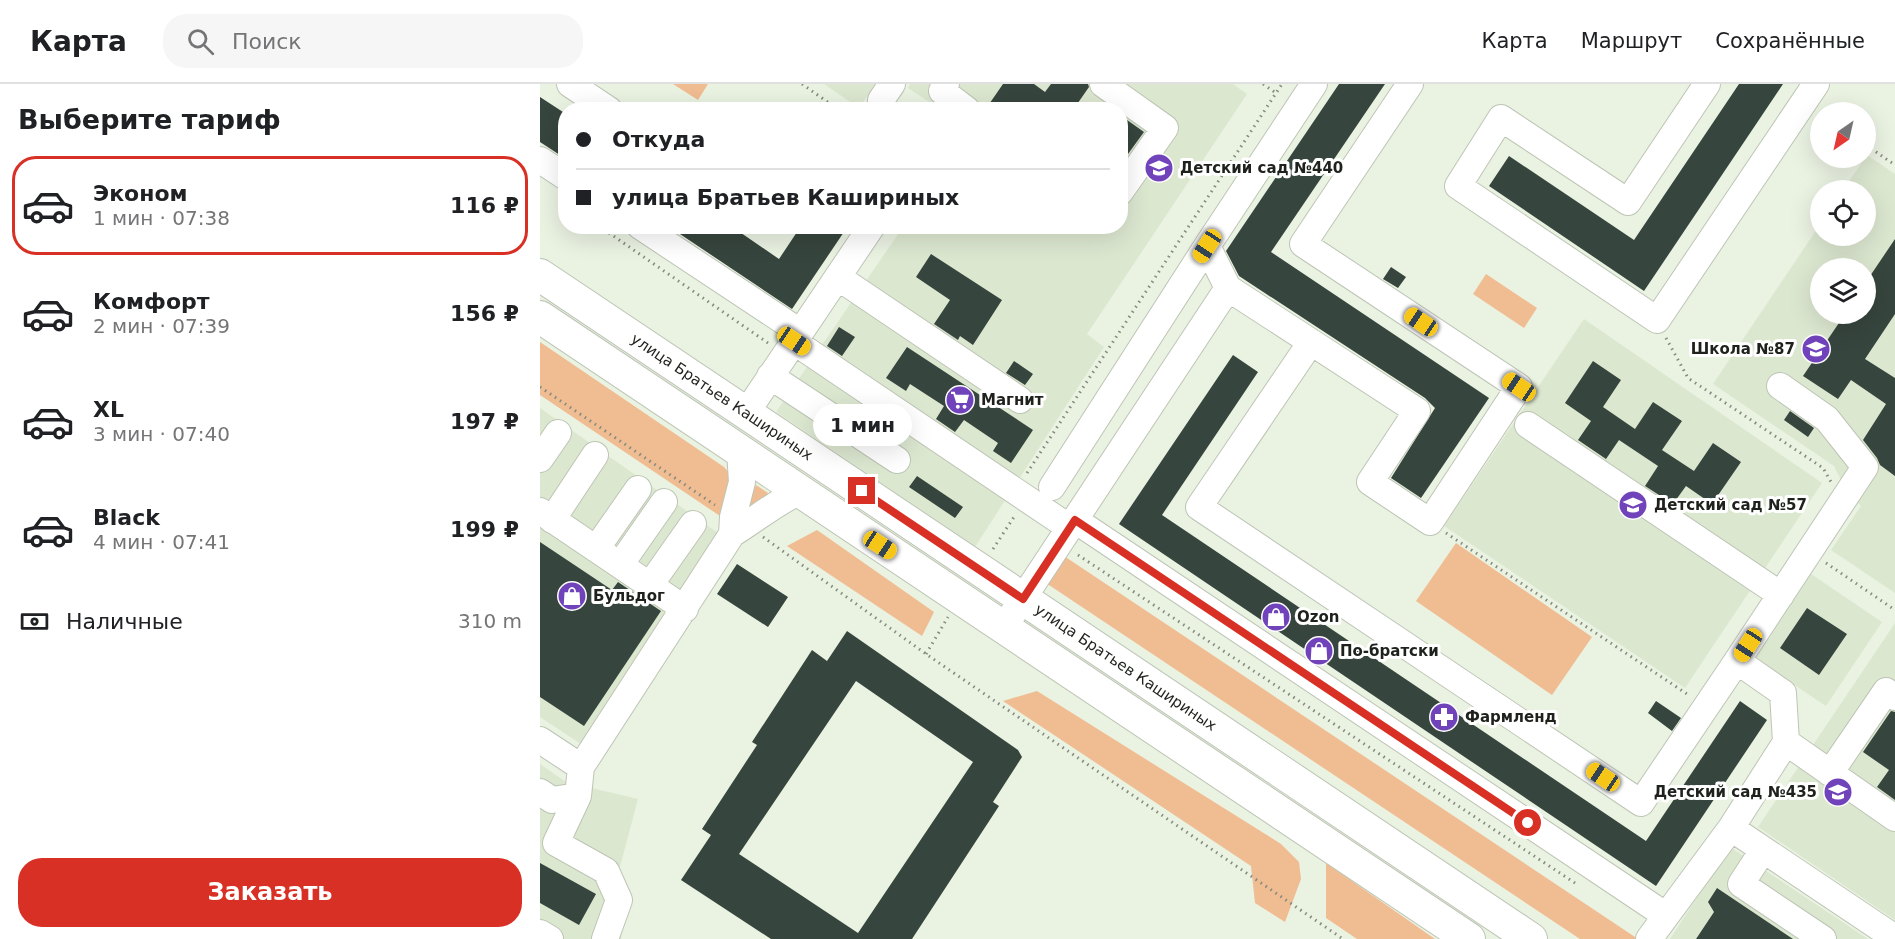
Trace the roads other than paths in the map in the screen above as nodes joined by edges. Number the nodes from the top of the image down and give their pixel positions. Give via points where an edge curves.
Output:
1 (570, 84) edge
2 (946, 84) edge
3 (1103, 84) edge
4 (1314, 84) edge
5 (1410, 84) edge
6 (1707, 84) edge
7 (1816, 84) edge
8 (597, 102) edge
9 (956, 102) edge
10 (540, 160) edge
11 (558, 172) edge
12 (1128, 181) edge
13 (650, 234) edge
14 (868, 234) edge
15 (1207, 246) junction
16 (540, 275) edge
17 (839, 278) junction
18 (1228, 288) junction
19 (540, 317) edge
20 (1311, 342) junction
21 (793, 343) junction
22 (770, 376) junction
23 (1780, 386) dead end
24 (1020, 400) dead end
25 (746, 413) junction
26 (1528, 425) dead end
27 (558, 434) dead end
28 (740, 451) junction
29 (595, 455) dead end
30 (540, 459) edge
31 (897, 460) dead end
32 (1052, 487) dead end
33 (638, 489) dead end
34 (800, 491) junction
35 (664, 502) dead end
36 (546, 515) edge
37 (693, 524) dead end
38 (1069, 530) junction
39 (732, 534) junction
40 (596, 549) junction
41 (620, 565) junction
42 (650, 585) junction
43 (1781, 595) junction
44 (1023, 599) junction
45 (685, 609) junction
46 (1004, 627) junction
47 (1737, 661) junction
48 (1895, 697) edge
49 (540, 740) edge
50 (1786, 742) junction
51 (581, 767) junction
52 (1830, 773) junction
53 (540, 792) edge
54 (578, 796) junction
55 (1895, 818) edge
56 (1731, 828) junction
57 (1763, 850) junction
58 (1665, 915) junction
59 (540, 933) edge
60 (1895, 938) edge
61 (550, 939) edge
62 (605, 939) edge
63 (1469, 939) edge
64 (1531, 939) edge
65 (1649, 939) edge
66 (1823, 939) edge

1 - 8 street
2 - 9 street via 942,91
3 - 12 street via 1165,128
4 - 15 street
5 - 20 street via 1303,244 1519,387 1430,522 1370,482 1417,411
6 - 7 street via 1628,202 1501,118 1458,186 1657,320
10 - 11 street
13 - 21 street
14 - 17 street
15 - 18 street
15 - 32 street
16 - 25 main road, улица Братьев Кашириных
17 - 21 street
17 - 24 street
18 - 20 street
18 - 38 street
19 - 28 main road
20 - 47 street via 1199,507 1641,803
21 - 22 street
21 - 38 street
22 - 25 street
22 - 31 street
23 - 43 street via 1827,419 1865,467
25 - 44 main road, улица Братьев Кашириных
26 - 43 street
27 - 30 street
28 - 34 main road
28 - 39 street via 742,482
29 - 36 street
33 - 40 street
34 - 39 street
34 - 46 main road
35 - 41 street
36 - 40 street
37 - 42 street
38 - 44 street
38 - 58 street
39 - 45 street
40 - 41 street
41 - 42 street
42 - 45 street
43 - 47 street
44 - 46 street
44 - 64 main road, улица Братьев Кашириных
45 - 51 street
46 - 63 main road
47 - 50 street via 1783,693
48 - 52 street via 1886,691
49 - 51 street
50 - 52 street
50 - 56 street
51 - 54 street
52 - 55 street
53 - 54 street via 552,800
54 - 62 street via 555,843 606,871 619,900
56 - 57 street
56 - 58 street
57 - 60 street
57 - 66 street via 1741,884
58 - 65 street
59 - 61 street

